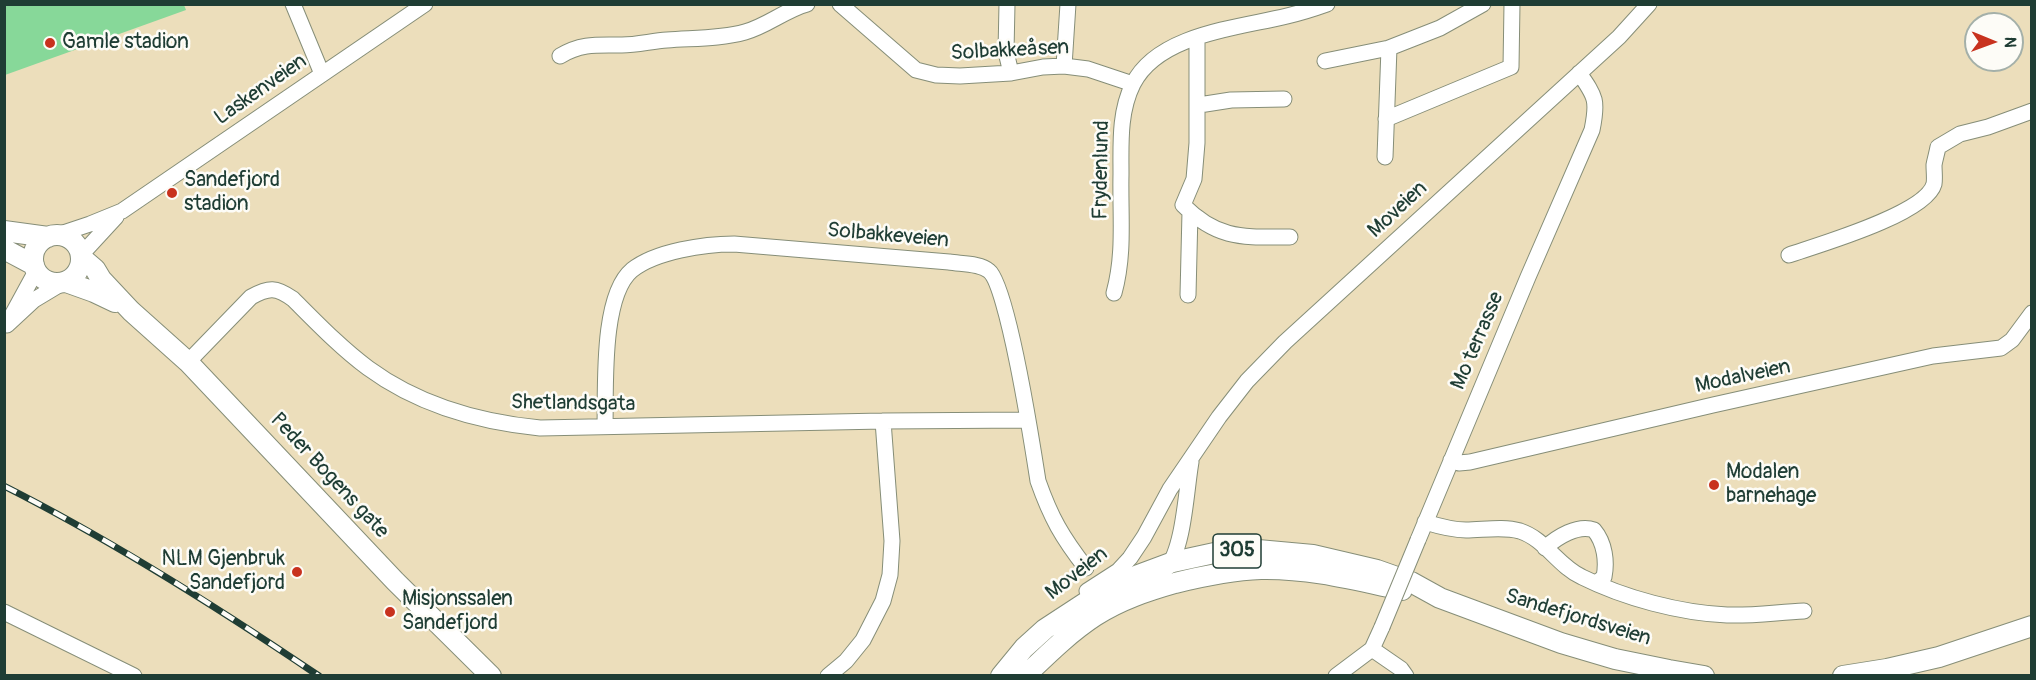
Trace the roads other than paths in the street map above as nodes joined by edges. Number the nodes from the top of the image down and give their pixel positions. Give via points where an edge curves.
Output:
1 (293, 4) edge
2 (425, 4) edge
3 (807, 4) edge
4 (840, 4) edge
5 (1007, 4) edge
6 (1068, 4) edge
7 (1327, 4) edge
8 (1483, 4) edge
9 (1512, 4) edge
10 (1648, 4) edge
11 (1197, 37) junction
12 (1389, 48) junction
13 (560, 56) dead end
14 (1325, 61) dead end
15 (1064, 66) junction
16 (1011, 73) junction
17 (1579, 73) junction
18 (322, 74) junction
19 (1133, 84) junction
20 (1284, 99) dead end
21 (1198, 105) junction
22 (2031, 111) edge
23 (1386, 119) junction
24 (1385, 157) dead end
25 (122, 211) junction
26 (1190, 212) junction
27 (4, 231) edge
28 (52, 236) junction
29 (1290, 237) dead end
30 (4, 249) edge
31 (1789, 255) dead end
32 (81, 256) junction
33 (35, 268) junction
34 (65, 282) junction
35 (1114, 293) dead end
36 (1188, 295) dead end
37 (130, 311) junction
38 (2031, 313) edge
39 (5, 327) edge
40 (188, 362) junction
41 (1028, 420) junction
42 (883, 421) junction
43 (604, 426) junction
44 (1191, 459) junction
45 (1451, 460) junction
46 (1425, 522) junction
47 (1545, 548) junction
48 (1173, 562) junction
49 (1086, 568) dead end
50 (1596, 583) junction
51 (1146, 591) junction
52 (1440, 598) junction
53 (1804, 611) dead end
54 (4, 612) edge
55 (2031, 626) edge
56 (1045, 629) junction
57 (1372, 649) junction
58 (134, 675) edge
59 (491, 675) edge
60 (828, 675) edge
61 (1001, 675) edge
62 (1025, 675) edge
63 (1336, 675) edge
64 (1406, 675) edge
65 (1704, 675) edge
66 (1842, 675) edge

1 - 18 street
2 - 18 street, Laskenveien
3 - 13 street via 747,32 573,47
4 - 16 street, Solbakkeåsen via 916,70 936,75
5 - 16 street via 1006,52
6 - 15 street
7 - 11 street, Frydenlund
8 - 12 street via 1440,28
9 - 23 street via 1511,67
10 - 17 street, Moveien
11 - 19 street, Frydenlund via 1159,55
11 - 21 street
12 - 14 street
12 - 23 street
15 - 16 street, Solbakkeåsen
15 - 19 street, Solbakkeåsen via 1088,69
17 - 44 street, Moveien via 1285,342 1247,381
17 - 45 street, Mo terrasse via 1592,91 1597,108 1592,130
18 - 25 street, Laskenveien
19 - 35 street, Frydenlund via 1121,126 1122,244
20 - 21 street via 1231,99
21 - 26 street via 1194,179 1183,205
22 - 31 street via 1960,134 1938,147 1934,185 1926,198 1911,208 1863,230
23 - 24 street
25 - 28 street, Laskenveien
25 - 32 street, Laskenveien
26 - 29 street via 1232,236
26 - 36 street
27 - 28 main road
28 - 32 main road via 75,242
28 - 33 main road via 35,250
30 - 33 main road
32 - 34 main road via 77,273
32 - 37 main road, Peder Bogens gate
33 - 34 main road via 48,281
33 - 39 street
34 - 37 main road, Peder Bogens gate
34 - 39 street via 34,300
37 - 40 main road, Peder Bogens gate
38 - 45 street, Modalveien via 2012,340 2001,348 1933,356 1470,462
40 - 43 street, Shetlandsgata via 251,297 281,291 368,368 428,401 509,425
40 - 59 main road, Peder Bogens gate
41 - 42 street, Shetlandsgata
41 - 43 street, Solbakkeveien via 1006,311 990,271 949,262 713,244 649,261 632,270 616,292 609,326
41 - 49 street, Solbakkeveien via 1038,481 1047,505 1055,525
42 - 43 street, Shetlandsgata
42 - 60 street via 892,541 890,575 883,601 863,640
44 - 48 street, Moveien
44 - 56 street, Moveien via 1130,558 1057,615
45 - 46 street, Mo terrasse
46 - 47 street via 1457,530 1518,531
46 - 57 street, Mo terrasse, bridge
47 - 50 street via 1571,572
47 - 50 street via 1561,536 1581,529 1594,530 1605,558 1604,577
48 - 51 street, Moveien
48 - 52 main road, Sandefjordsveien / 305 via 1240,550 1313,555 1388,574
48 - 56 main road, Sandefjordsveien / 305 via 1122,581
50 - 53 street via 1658,604 1701,613
51 - 52 main road, Sandefjordsveien / 305 via 1204,576 1282,569 1335,575
51 - 62 main road, Sandefjordsveien / 305 via 1095,616
52 - 65 main road, Sandefjordsveien / 305 via 1561,643
54 - 58 street
55 - 66 main road via 1939,657
56 - 61 main road, Sandefjordsveien / 305
57 - 63 street
57 - 64 street

